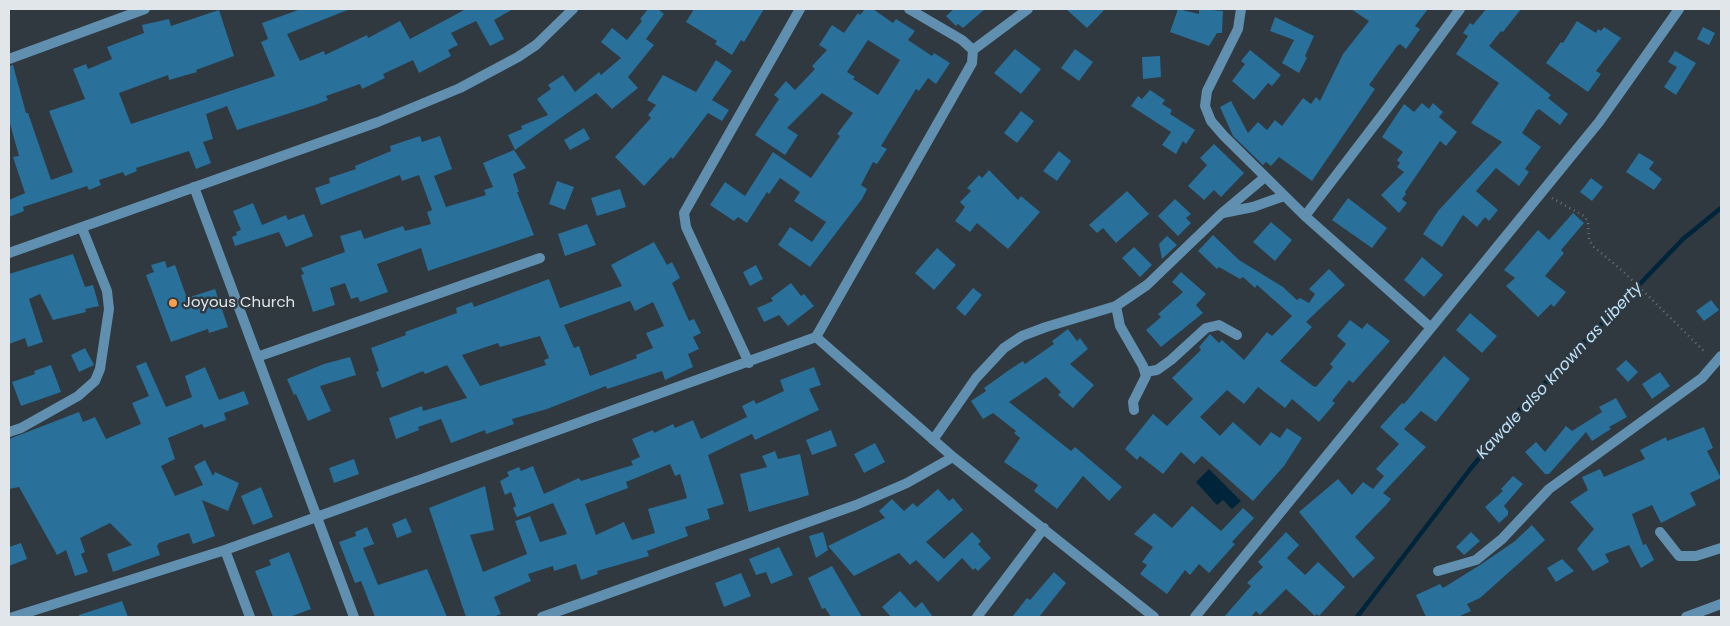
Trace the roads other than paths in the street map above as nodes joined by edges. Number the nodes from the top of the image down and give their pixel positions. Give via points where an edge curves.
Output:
1 (145, 9) edge
2 (573, 9) edge
3 (800, 9) edge
4 (909, 9) edge
5 (1028, 9) edge
6 (1241, 9) edge
7 (1460, 9) edge
8 (1679, 9) edge
9 (973, 50) junction
10 (9, 59) edge
11 (1265, 177) junction
12 (194, 187) junction
13 (1284, 196) junction
14 (1222, 213) junction
15 (1304, 216) junction
16 (82, 228) junction
17 (9, 253) edge
18 (540, 258) dead end
19 (1116, 306) junction
20 (1430, 327) junction
21 (1237, 336) dead end
22 (816, 338) junction
23 (257, 357) junction
24 (1720, 357) edge
25 (749, 363) junction
26 (1145, 372) junction
27 (1134, 410) dead end
28 (9, 432) edge
29 (933, 440) junction
30 (953, 457) junction
31 (317, 516) junction
32 (1044, 528) junction
33 (1660, 532) dead end
34 (1721, 548) edge
35 (225, 550) junction
36 (1438, 571) dead end
37 (1721, 604) edge
38 (13, 617) edge
39 (250, 617) edge
40 (354, 617) edge
41 (542, 617) edge
42 (977, 617) edge
43 (1154, 617) edge
44 (1195, 617) edge
45 (1686, 617) edge

1 - 10 street
2 - 12 street via 536,45 480,79 378,122
3 - 25 street via 684,213 686,227
4 - 9 street
5 - 9 street
6 - 11 street via 1238,29 1207,91 1205,106 1211,121
7 - 15 street
8 - 20 street via 1600,122
9 - 22 street via 972,62
11 - 13 street
11 - 14 street
12 - 16 street
12 - 23 street
13 - 14 street
13 - 15 street
14 - 19 street via 1147,285
15 - 20 street
16 - 17 street
16 - 28 street via 107,291 109,309 100,369 94,381 78,396
18 - 23 street
19 - 26 street via 1120,326
19 - 29 street via 1022,336 1004,348 976,378
20 - 44 street
21 - 26 street via 1219,325 1206,328 1164,365
22 - 25 street
22 - 29 street
23 - 31 street
24 - 36 street via 1702,378 1549,489 1502,539 1476,560
25 - 31 street
26 - 27 street via 1133,402
29 - 30 street
30 - 32 street
30 - 41 street via 856,505
31 - 35 street
31 - 40 street
32 - 42 street
32 - 43 street
33 - 34 street via 1678,556 1696,556
35 - 38 street
35 - 39 street
37 - 45 street

